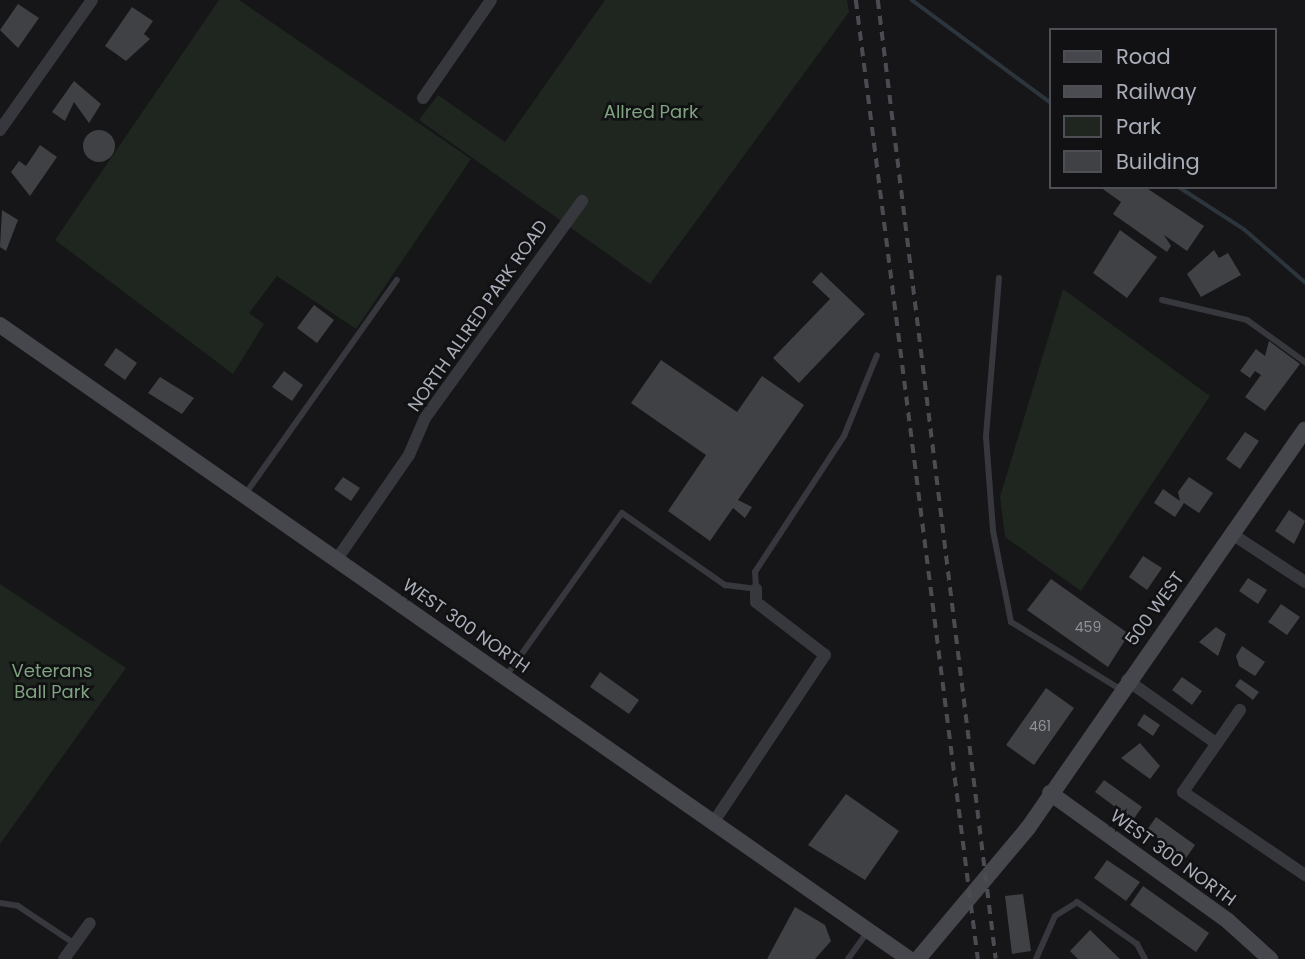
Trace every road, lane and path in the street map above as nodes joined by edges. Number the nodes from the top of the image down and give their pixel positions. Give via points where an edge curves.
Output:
1 (92, 0) edge
2 (489, 1) edge
3 (423, 98) dead end
4 (0, 130) edge
5 (582, 201) dead end
6 (999, 278) dead end
7 (397, 280) dead end
8 (1163, 300) dead end
9 (0, 325) edge
10 (877, 355) dead end
11 (1305, 362) edge
12 (1305, 430) edge
13 (245, 495) junction
14 (1233, 534) junction
15 (337, 559) junction
16 (1305, 582) edge
17 (756, 589) junction
18 (505, 677) junction
19 (1124, 684) junction
20 (1240, 710) dead end
21 (1217, 744) junction
22 (1050, 793) junction
23 (713, 823) junction
24 (1305, 875) edge
25 (0, 903) edge
26 (90, 923) dead end
27 (869, 931) junction
28 (75, 944) junction
29 (64, 959) edge
30 (848, 959) edge
31 (909, 959) edge
32 (917, 959) edge
33 (1036, 959) edge
34 (1145, 959) edge
35 (1270, 959) edge

1 - 4 street
2 - 3 street
5 - 15 street, NORTH ALLRED PARK ROAD via 425,418 409,455
6 - 19 lane via 986,437 993,531 1011,622
7 - 13 lane
8 - 11 lane via 1247,320
9 - 13 street, WEST 300 NORTH
10 - 17 lane via 844,436 755,572
12 - 14 street, 500 WEST
13 - 15 street, WEST 300 NORTH
14 - 16 street
14 - 19 street, 500 WEST
15 - 18 street, WEST 300 NORTH
17 - 18 lane via 725,585 622,513
17 - 23 street via 756,603 825,655
18 - 23 street, WEST 300 NORTH
19 - 21 street
19 - 22 street, 500 WEST
20 - 21 street
21 - 24 street via 1183,792
22 - 32 street, 500 WEST
22 - 35 street, WEST 300 NORTH via 1228,921
23 - 27 street, WEST 300 NORTH
25 - 28 lane via 18,906
26 - 28 street
27 - 30 lane
27 - 31 street, WEST 300 NORTH
28 - 29 street
33 - 34 lane via 1055,916 1077,902 1137,944

